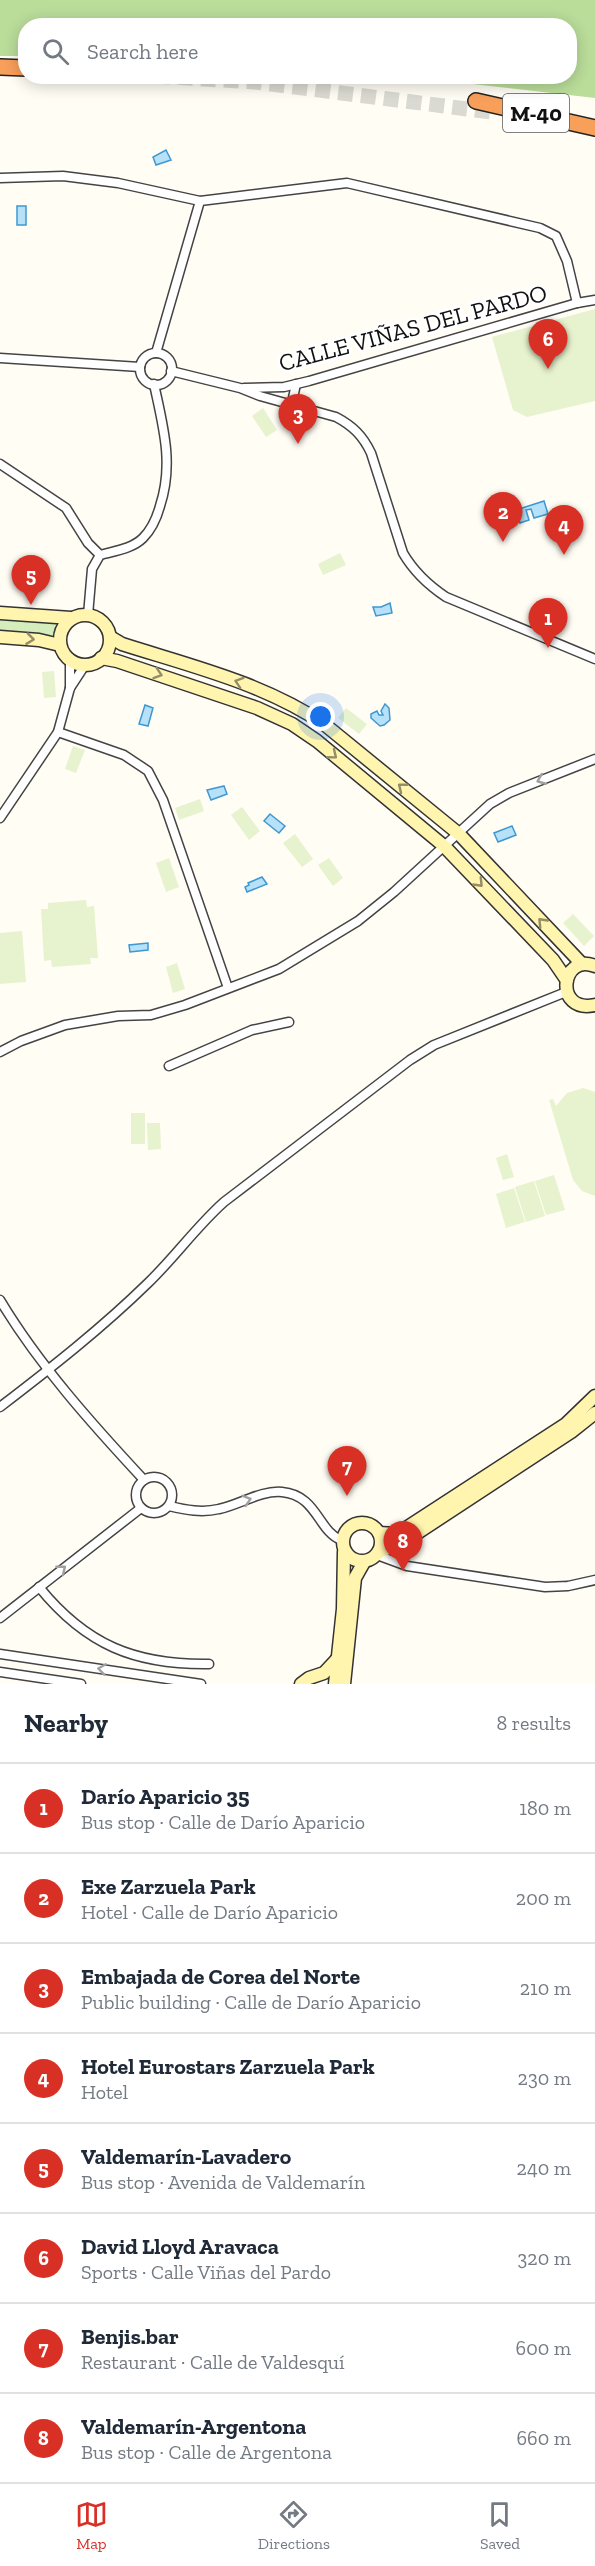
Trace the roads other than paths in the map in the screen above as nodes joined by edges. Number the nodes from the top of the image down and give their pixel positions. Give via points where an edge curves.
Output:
1 (0, 67) edge
2 (18, 68) edge
3 (476, 101) tunnel mouth
4 (595, 128) edge
5 (0, 178) edge
6 (200, 201) junction
7 (595, 300) edge
8 (577, 303) junction
9 (156, 353) junction
10 (0, 358) edge
11 (140, 367) junction
12 (171, 371) junction
13 (154, 384) junction
14 (296, 384) junction
15 (284, 387) junction
16 (240, 388) junction
17 (281, 402) junction
18 (295, 406) junction
19 (0, 464) edge
20 (100, 555) junction
21 (0, 613) edge
22 (88, 615) junction
23 (71, 618) junction
24 (0, 637) edge
25 (110, 637) junction
26 (60, 645) junction
27 (101, 658) junction
28 (595, 659) edge
29 (70, 660) junction
30 (85, 665) junction
31 (70, 688) junction
32 (58, 732) junction
33 (595, 759) edge
34 (0, 818) edge
35 (459, 834) junction
36 (444, 846) junction
37 (589, 965) edge
38 (566, 985) junction
39 (228, 988) junction
40 (592, 1010) edge
41 (290, 1022) dead end
42 (0, 1052) edge
43 (169, 1066) dead end
44 (0, 1299) edge
45 (49, 1370) junction
46 (595, 1396) edge
47 (0, 1407) edge
48 (595, 1413) edge
49 (144, 1480) junction
50 (169, 1506) junction
51 (141, 1508) junction
52 (379, 1533) junction
53 (343, 1546) junction
54 (378, 1554) junction
55 (364, 1562) junction
56 (595, 1581) edge
57 (39, 1587) junction
58 (0, 1618) edge
59 (0, 1654) edge
60 (339, 1657) junction
61 (210, 1664) dead end
62 (0, 1672) edge
63 (81, 1684) edge
64 (201, 1684) edge
65 (301, 1684) edge
66 (335, 1684) edge
67 (344, 1684) edge

1 - 2 highway
3 - 4 highway, M-40
5 - 6 street via 63,176
6 - 8 street via 347,183 540,228 556,236 567,261
6 - 9 street
7 - 8 street, CALLE VIÑAS DEL PARDO
8 - 14 street, CALLE VIÑAS DEL PARDO
9 - 11 street via 144,358
9 - 12 street via 170,361
10 - 11 street
11 - 13 street via 142,377
12 - 13 street via 166,381
12 - 16 street
13 - 20 street via 169,459 161,505 143,538 127,548
14 - 15 street, CALLE VIÑAS DEL PARDO
14 - 18 street
15 - 16 street, CALLE VIÑAS DEL PARDO
15 - 17 street
16 - 17 street
17 - 18 street
18 - 28 street via 336,417 364,440 403,553 430,586 446,597
19 - 20 street via 66,508
20 - 22 street via 92,569
21 - 23 street
22 - 23 street
22 - 25 street via 103,622
23 - 26 street via 62,628
24 -> 26 street
25 - 27 street
35 -> 25 street via 302,709 257,687
26 - 29 street
27 - 30 street
27 -> 36 street via 220,694 291,724
29 - 30 street
29 - 31 street
30 - 31 street
31 - 32 street
32 - 34 street
32 - 39 street via 124,754 147,771 163,800
33 -> 35 street via 509,793 490,804
35 - 36 street
37 -> 35 street
36 -> 38 street via 553,960
36 - 39 street via 358,921 279,969
37 - 38 street via 571,970
38 - 40 street via 572,1001
38 - 45 street via 434,1045 410,1060 215,1210 150,1281
39 - 42 street via 151,1015 65,1025
41 - 43 street via 252,1030
44 - 45 street
45 - 47 street
45 - 49 street
46 - 52 street via 566,1424 403,1530 396,1534
48 - 54 street via 402,1543
49 - 50 street via 154,1477 167,1482 172,1496
49 - 51 street via 136,1497
50 - 51 street via 151,1513
50 -> 53 street via 205,1512 282,1492 298,1496 310,1505
57 -> 51 street
52 - 53 street via 372,1526 354,1524 346,1530
52 - 54 street
53 - 55 street via 353,1560
53 - 60 street
54 - 55 street
54 - 56 street via 407,1566 545,1587
55 - 67 street via 355,1578
57 - 58 street
57 - 61 street via 59,1611 110,1647 174,1665
64 -> 59 street
60 - 65 street via 324,1673
60 - 66 street
62 - 63 street

